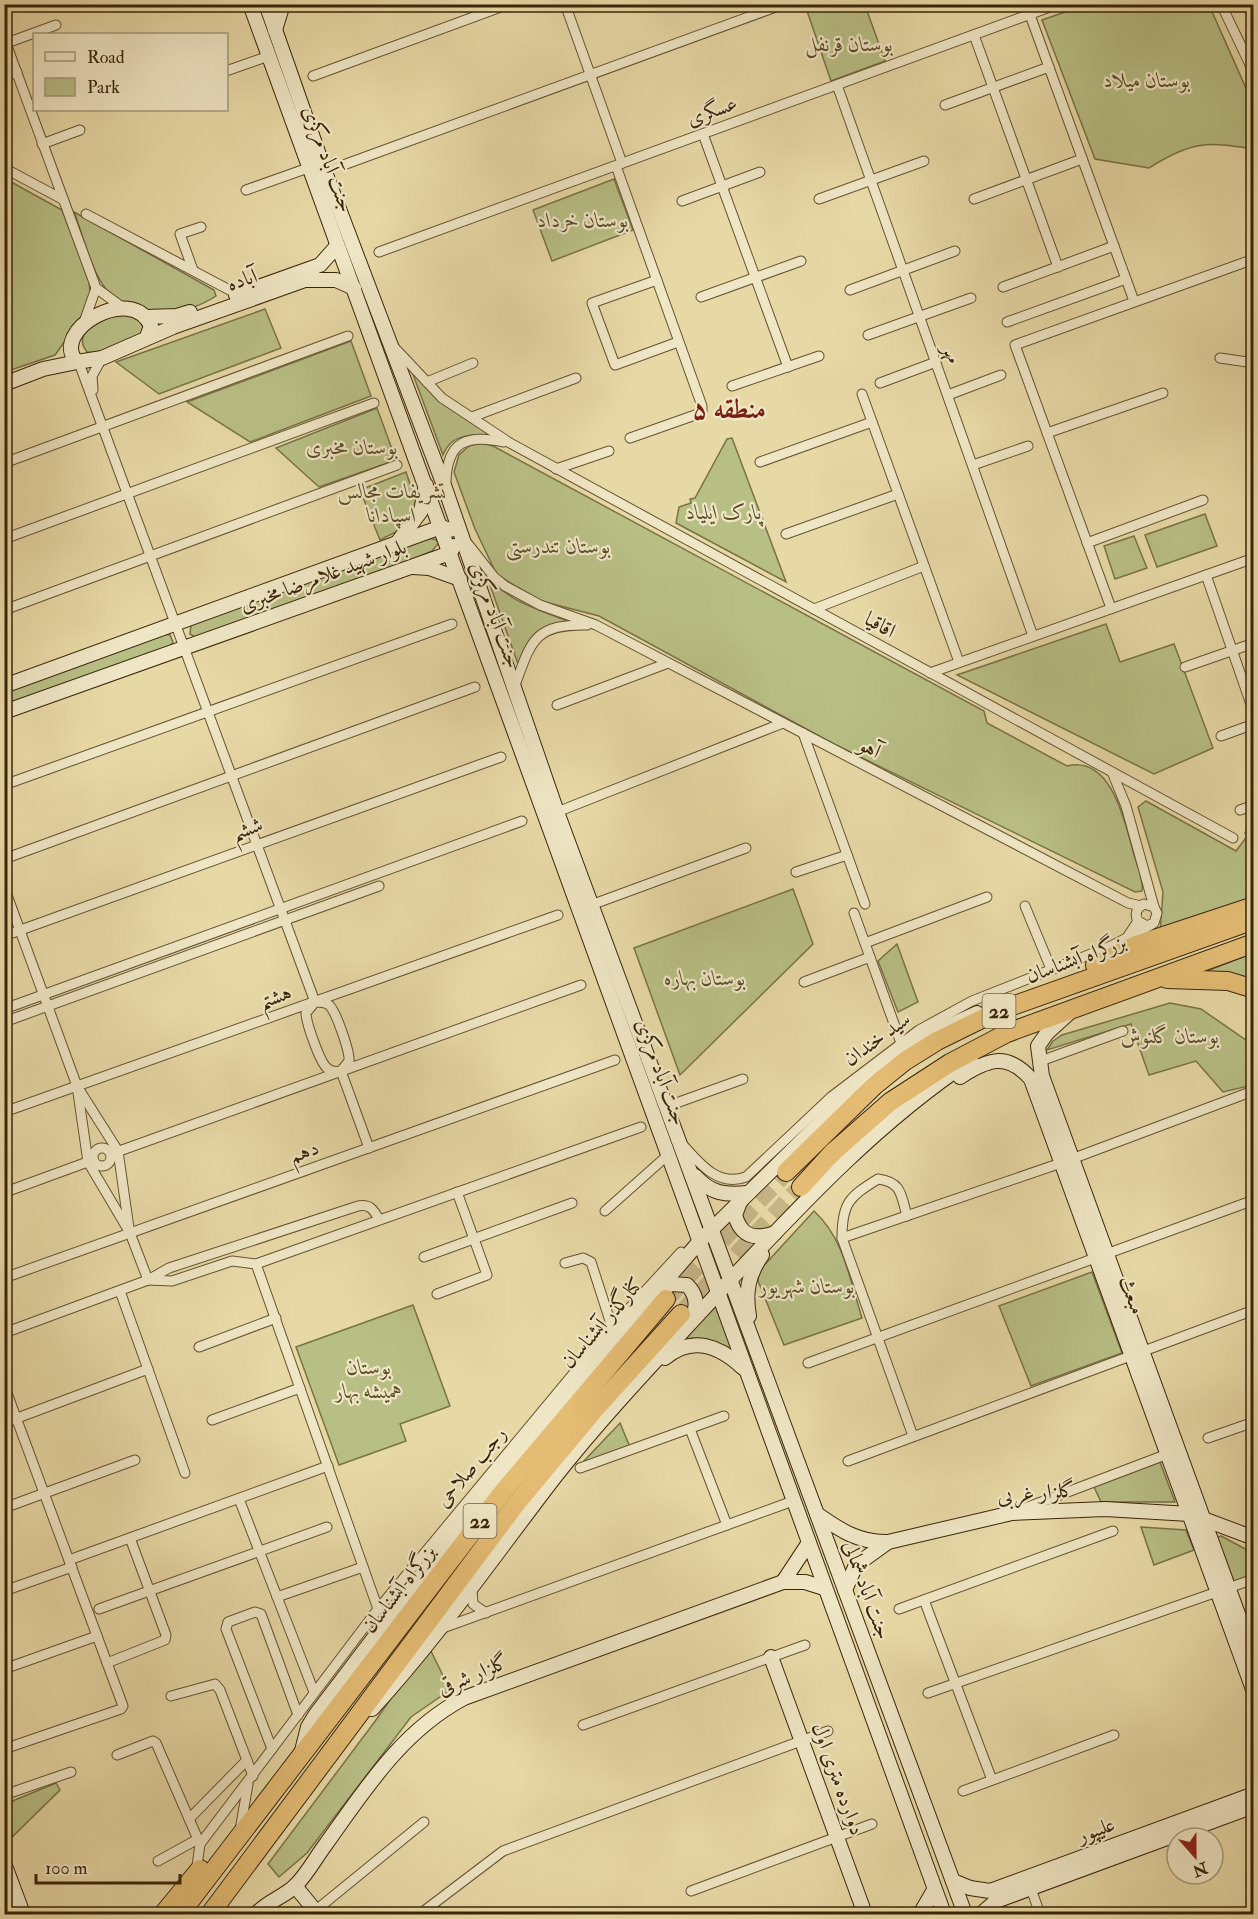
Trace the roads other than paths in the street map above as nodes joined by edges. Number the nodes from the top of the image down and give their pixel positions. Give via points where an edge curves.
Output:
1 (250, 4) edge
2 (266, 4) edge
3 (283, 4) edge
4 (509, 4) edge
5 (565, 4) edge
6 (784, 4) edge
7 (1058, 4) edge
8 (1221, 4) edge
9 (1030, 15) junction
10 (56, 25) dead end
11 (275, 30) junction
12 (974, 35) junction
13 (5, 42) edge
14 (269, 56) junction
15 (1049, 68) junction
16 (228, 70) edge
17 (17, 72) junction
18 (1254, 74) edge
19 (591, 75) junction
20 (313, 76) dead end
21 (4, 77) edge
22 (837, 85) junction
23 (993, 88) junction
24 (945, 105) dead end
25 (80, 130) dead end
26 (703, 134) junction
27 (42, 144) junction
28 (1082, 159) junction
29 (924, 161) dead end
30 (346, 164) dead end
31 (619, 164) junction
32 (4, 168) edge
33 (308, 168) junction
34 (760, 172) dead end
35 (1026, 179) junction
36 (871, 180) junction
37 (722, 186) junction
38 (246, 190) dead end
39 (62, 199) junction
40 (819, 199) dead end
41 (974, 199) dead end
42 (682, 201) dead end
43 (86, 214) dead end
44 (201, 227) dead end
45 (337, 246) junction
46 (1114, 246) junction
47 (955, 251) dead end
48 (379, 252) dead end
49 (1254, 259) edge
50 (801, 261) dead end
51 (1058, 267) junction
52 (193, 270) junction
53 (903, 270) junction
54 (315, 273) junction
55 (755, 278) junction
56 (1126, 279) junction
57 (657, 280) junction
58 (1003, 287) dead end
59 (96, 288) junction
60 (354, 288) junction
61 (850, 290) dead end
62 (237, 294) junction
63 (701, 297) dead end
64 (970, 298) dead end
65 (1134, 301) junction
66 (126, 310) junction
67 (920, 316) junction
68 (145, 317) junction
69 (1007, 322) dead end
70 (83, 325) junction
71 (868, 335) dead end
72 (348, 336) dead end
73 (147, 338) junction
74 (388, 340) junction
75 (678, 342) junction
76 (819, 356) dead end
77 (76, 358) junction
78 (102, 358) junction
79 (1220, 358) dead end
80 (936, 362) junction
81 (473, 363) dead end
82 (1254, 363) edge
83 (788, 367) junction
84 (1001, 375) dead end
85 (576, 378) dead end
86 (427, 382) junction
87 (880, 383) dead end
88 (4, 384) edge
89 (732, 387) dead end
90 (1163, 393) dead end
91 (861, 394) dead end
92 (948, 395) junction
93 (94, 399) junction
94 (374, 403) dead end
95 (472, 417) junction
96 (872, 422) junction
97 (104, 426) junction
98 (1047, 433) junction
99 (630, 438) dead end
100 (510, 443) junction
101 (1028, 446) dead end
102 (609, 451) dead end
103 (760, 462) dead end
104 (4, 463) edge
105 (397, 465) dead end
106 (973, 465) junction
107 (556, 469) junction
108 (426, 484) junction
109 (445, 488) junction
110 (129, 493) junction
111 (898, 494) junction
112 (1203, 500) dead end
113 (441, 527) junction
114 (786, 534) dead end
115 (461, 535) junction
116 (4, 539) edge
117 (1087, 543) junction
118 (395, 544) junction
119 (450, 553) junction
120 (152, 555) junction
121 (1254, 558) edge
122 (411, 566) junction
123 (924, 566) junction
124 (1206, 575) junction
125 (460, 579) junction
126 (1111, 608) junction
127 (814, 609) junction
128 (4, 610) edge
129 (177, 623) junction
130 (452, 624) dead end
131 (596, 625) junction
132 (1034, 636) junction
133 (1254, 643) edge
134 (186, 649) junction
135 (1232, 651) junction
136 (959, 662) junction
137 (669, 663) junction
138 (1185, 667) dead end
139 (930, 673) junction
140 (4, 686) edge
141 (475, 687) dead end
142 (514, 689) junction
143 (557, 705) dead end
144 (4, 712) edge
145 (209, 712) junction
146 (1254, 713) edge
147 (783, 723) junction
148 (1254, 724) edge
149 (803, 733) junction
150 (1221, 736) dead end
151 (501, 757) dead end
152 (1112, 772) junction
153 (232, 776) junction
154 (4, 785) edge
155 (1254, 805) edge
156 (1240, 810) dead end
157 (557, 812) junction
158 (522, 821) dead end
159 (1233, 838) dead end
160 (258, 844) junction
161 (746, 848) dead end
162 (847, 855) junction
163 (4, 859) edge
164 (796, 872) dead end
165 (379, 886) dead end
166 (4, 887) edge
167 (987, 897) dead end
168 (1128, 903) junction
169 (865, 904) dead end
170 (591, 905) junction
171 (1025, 906) dead end
172 (1146, 906) junction
173 (1254, 906) edge
174 (281, 908) junction
175 (854, 913) dead end
176 (558, 915) dead end
177 (1137, 918) junction
178 (285, 920) junction
179 (1254, 920) edge
180 (1151, 925) junction
181 (20, 930) junction
182 (4, 936) edge
183 (1127, 938) junction
184 (865, 943) junction
185 (1254, 943) edge
186 (870, 957) junction
187 (1051, 969) junction
188 (1159, 979) junction
189 (804, 982) dead end
190 (581, 985) dead end
191 (1254, 989) edge
192 (1054, 990) junction
193 (44, 995) junction
194 (315, 1002) junction
195 (1013, 1005) junction
196 (48, 1006) junction
197 (4, 1009) edge
198 (1072, 1010) junction
199 (635, 1019) junction
200 (4, 1022) edge
201 (621, 1025) junction
202 (1023, 1027) junction
203 (1123, 1031) dead end
204 (901, 1042) junction
205 (615, 1060) dead end
206 (1038, 1062) junction
207 (341, 1071) junction
208 (743, 1079) dead end
209 (77, 1086) junction
210 (1253, 1091) edge
211 (668, 1106) junction
212 (4, 1112) edge
213 (640, 1127) dead end
214 (880, 1128) junction
215 (681, 1142) junction
216 (369, 1148) junction
217 (114, 1153) junction
218 (669, 1154) junction
219 (91, 1161) junction
220 (1067, 1161) junction
221 (786, 1172) tunnel mouth
222 (693, 1173) junction
223 (678, 1181) junction
224 (801, 1186) tunnel mouth
225 (11, 1190) dead end
226 (457, 1192) junction
227 (744, 1197) junction
228 (1254, 1200) edge
229 (572, 1203) dead end
230 (605, 1211) dead end
231 (793, 1214) junction
232 (907, 1216) junction
233 (379, 1219) junction
234 (713, 1228) junction
235 (130, 1233) junction
236 (776, 1233) junction
237 (842, 1238) junction
238 (474, 1239) junction
239 (700, 1241) junction
240 (681, 1252) junction
241 (1101, 1256) junction
242 (424, 1257) dead end
243 (565, 1263) dead end
244 (256, 1264) junction
245 (4, 1278) edge
246 (148, 1280) junction
247 (731, 1280) junction
248 (120, 1291) junction
249 (718, 1293) junction
250 (437, 1294) dead end
251 (659, 1296) junction
252 (1254, 1310) edge
253 (276, 1318) junction
254 (686, 1318) junction
255 (612, 1327) junction
256 (4, 1334) edge
257 (878, 1337) junction
258 (199, 1347) dead end
259 (755, 1348) junction
260 (1136, 1353) junction
261 (808, 1363) dead end
262 (148, 1369) junction
263 (746, 1371) junction
264 (4, 1384) edge
265 (300, 1388) junction
266 (614, 1407) junction
267 (779, 1411) junction
268 (723, 1416) dead end
269 (763, 1417) junction
270 (17, 1419) junction
271 (212, 1420) dead end
272 (1254, 1422) edge
273 (4, 1423) edge
274 (690, 1429) junction
275 (913, 1436) junction
276 (1208, 1438) dead end
277 (1172, 1452) junction
278 (135, 1460) dead end
279 (848, 1461) dead end
280 (328, 1466) junction
281 (580, 1468) dead end
282 (185, 1473) dead end
283 (45, 1493) junction
284 (239, 1499) junction
285 (793, 1501) junction
286 (4, 1508) edge
287 (1012, 1513) junction
288 (817, 1514) junction
289 (1190, 1515) junction
290 (1204, 1518) junction
291 (727, 1525) junction
292 (327, 1527) dead end
293 (1113, 1531) dead end
294 (130, 1538) junction
295 (1254, 1538) edge
296 (888, 1542) junction
297 (808, 1544) junction
298 (260, 1551) junction
299 (71, 1563) junction
300 (363, 1567) junction
301 (1254, 1579) edge
302 (783, 1582) junction
303 (472, 1586) junction
304 (824, 1588) junction
305 (1222, 1589) junction
306 (845, 1590) junction
307 (4, 1591) edge
308 (151, 1591) junction
309 (277, 1597) junction
310 (924, 1600) junction
311 (99, 1609) dead end
312 (898, 1609) dead end
313 (378, 1610) junction
314 (486, 1613) junction
315 (437, 1630) junction
316 (98, 1636) junction
317 (805, 1645) dead end
318 (771, 1657) junction
319 (1254, 1658) edge
320 (107, 1663) junction
321 (4, 1669) edge
322 (955, 1683) junction
323 (314, 1692) junction
324 (1254, 1692) edge
325 (928, 1693) dead end
326 (171, 1696) dead end
327 (298, 1715) junction
328 (583, 1725) dead end
329 (828, 1731) dead end
330 (1114, 1735) dead end
331 (801, 1740) junction
332 (4, 1749) edge
333 (272, 1749) junction
334 (117, 1755) dead end
335 (247, 1760) junction
336 (322, 1764) junction
337 (70, 1772) dead end
338 (250, 1779) junction
339 (992, 1780) junction
340 (963, 1791) dead end
341 (1254, 1794) edge
342 (4, 1795) edge
343 (1254, 1806) edge
344 (189, 1819) junction
345 (424, 1822) dead end
346 (872, 1824) dead end
347 (240, 1833) junction
348 (837, 1837) junction
349 (199, 1842) junction
350 (226, 1851) junction
351 (158, 1861) dead end
352 (4, 1863) edge
353 (196, 1871) junction
354 (953, 1881) junction
355 (1029, 1883) junction
356 (295, 1886) junction
357 (934, 1890) junction
358 (691, 1891) dead end
359 (193, 1896) junction
360 (316, 1913) edge
361 (23, 1914) edge
362 (150, 1914) edge
363 (163, 1914) edge
364 (180, 1914) edge
365 (210, 1914) edge
366 (256, 1914) edge
367 (420, 1914) edge
368 (865, 1914) edge
369 (920, 1914) edge
370 (944, 1914) edge
371 (965, 1914) edge
372 (981, 1914) edge
373 (1040, 1914) edge

1 - 14 main road, جنت آباد مرکزی
2 - 11 main road, جنت آباد مرکزی
3 - 11 main road
4 - 20 street
5 - 19 street
6 - 19 street
7 - 9 street, عسگری
8 - 18 street
9 - 12 street, عسگری
9 - 15 street
10 - 13 street
11 - 74 main road, جنت آباد مرکزی
12 - 22 street, عسگری
12 - 23 street
13 - 17 street
14 - 16 street
14 - 33 main road, جنت آباد مرکزی
15 - 23 street
15 - 28 street
17 - 21 street
17 - 27 street
19 - 30 street
19 - 31 street
22 - 26 street, عسگری
22 - 36 street, مهر
23 - 24 street
23 - 35 street
25 - 27 street
26 - 31 street, عسگری
26 - 37 street
27 - 39 street
28 - 35 street
28 - 46 street
29 - 36 street
31 - 48 street, عسگری
31 - 57 street
32 - 39 street
33 - 38 street
33 - 45 main road, جنت آباد مرکزی
34 - 37 street
35 - 41 street
35 - 51 street
36 - 40 street
36 - 53 street, مهر
37 - 42 street
37 - 55 street
39 - 59 street
43 - 52 street
44 - 52 street via 180,234
45 - 54 main road, آباده
45 - 60 main road, جنت آباد مرکزی
46 - 51 street
46 - 56 street
47 - 53 street
49 - 65 street
50 - 55 street
51 - 58 street
52 - 62 street
53 - 61 street
53 - 67 street, مهر
54 - 60 main road, آباده
54 - 62 main road, آباده
54 - 73 main road, آباده
55 - 63 street
55 - 83 street
56 - 65 street
56 - 69 street
57 - 75 street
57 - 75 street via 592,303 615,365
59 - 66 street
59 - 70 street
60 - 108 main road, جنت آباد مرکزی
62 - 68 main road, آباده via 177,316
64 - 67 street
65 - 98 street via 1015,345
66 - 68 main road
66 - 70 main road via 105,311
67 - 71 street
67 - 80 street, مهر
68 - 73 main road via 151,326
70 - 77 main road
72 - 97 street
73 - 78 main road, آباده
74 - 86 street, اقاقیا
74 - 109 main road, جنت آباد مرکزی
75 - 99 street via 702,411
76 - 83 street
77 - 78 main road, آباده
77 - 88 main road
77 - 93 street
78 - 93 street via 93,376
79 - 82 street
80 - 87 street
80 - 92 street, مهر
81 - 86 street
83 - 89 street
84 - 92 street
85 - 95 street
86 - 95 street, اقاقیا via 442,398
90 - 98 street
91 - 96 street
92 - 106 street, مهر
93 - 97 street
94 - 110 street
95 - 100 street, اقاقیا
96 - 103 street
96 - 111 street
97 - 104 street
97 - 110 street
98 - 117 street
100 - 107 street, اقاقیا
100 - 109 street via 481,438 458,446 449,458
101 - 106 street
102 - 107 street
105 - 120 street
106 - 132 street, مهر
107 - 127 street, اقاقیا
108 - 113 main road, جنت آباد مرکزی
108 - 118 main road via 421,511
109 - 115 main road, جنت آباد مرکزی
110 - 116 street
110 - 120 street
111 - 114 street
111 - 123 street
112 - 117 street
113 - 115 main road
113 - 118 main road, بلوار شهید غلامرضا مخبری
113 - 119 main road, جنت آباد مرکزی
115 - 119 main road
115 - 131 street, آهو via 494,578 505,586 540,606
115 - 142 main road, جنت آباد مرکزی
117 - 126 street
118 - 129 main road, بلوار شهید غلامرضا مخبری
119 - 122 main road, بلوار شهید غلامرضا مخبری
119 - 125 main road, جنت آباد مرکزی
120 - 128 street
120 - 129 street
121 - 124 street
122 - 125 main road
122 - 134 main road, بلوار شهید غلامرضا مخبری
123 - 127 street
123 - 136 street
124 - 126 street
124 - 135 street
125 - 201 main road, جنت آباد مرکزی
126 - 132 street
127 - 139 street, اقاقیا
129 - 134 street
129 - 140 main road, بلوار شهید غلامرضا مخبری
130 - 145 street
131 - 137 street, آهو
131 - 142 street via 564,625 539,635 530,647
132 - 136 street
133 - 135 street
134 - 144 main road, بلوار شهید غلامرضا مخبری
134 - 145 street
135 - 138 street
135 - 146 street
136 - 139 street
137 - 143 street
137 - 147 street, آهو
139 - 152 street, اقاقیا
141 - 153 street
142 - 157 main road, جنت آباد مرکزی
145 - 153 street
145 - 154 street
147 - 149 street, آهو
147 - 157 street
148 - 150 street
149 - 162 street
149 - 168 street, آهو
151 - 160 street, ششم
152 - 159 street, اقاقیا
152 - 172 street via 1150,891
153 - 160 street
153 - 163 street
155 - 156 street
157 - 170 main road, جنت آباد مرکزی
158 - 174 street
160 - 174 street
160 - 181 street, ششم
161 - 170 street
162 - 164 street
162 - 169 street
165 - 178 street
166 - 181 street
167 - 184 street
168 - 172 street
168 - 177 street
170 - 199 main road, جنت آباد مرکزی
171 - 187 street
172 - 177 street
172 - 180 street via 1157,917
173 - 192 highway via 1136,945
174 - 178 street
174 - 193 street
175 - 184 street
176 - 194 street, هشتم
177 - 180 street via 1144,925
177 - 183 street
178 - 194 street
178 - 196 street
179 - 192 highway, بزرگراه آبشناسان / 22
180 - 183 street, سید خندان
181 - 182 street, ششم
181 - 193 street
183 - 187 street, سید خندان
184 - 186 street
185 - 188 highway, 22
186 - 189 street
186 - 204 street
187 - 204 street, سید خندان via 954,1010
188 - 191 highway via 1228,981
188 - 198 highway, 22
190 - 207 street
192 - 195 highway, بزرگراه آبشناسان / 22
193 - 196 street
193 - 197 street
194 - 207 street via 306,1013 307,1022 325,1066
194 - 207 street via 325,1002 332,1008 350,1056
194 - 209 street, هشتم
195 - 221 highway, بزرگراه آبشناسان / 22 via 937,1041 905,1061
195 - 227 main road, کنارگذر آبشناسان via 955,1021 900,1054 847,1096
196 - 200 street
196 - 209 street
198 - 202 highway, 22
198 - 206 main road via 1038,1046
199 - 201 main road
199 - 211 main road, جنت آباد مرکزی
201 - 218 main road, جنت آباد مرکزی
202 - 214 main road via 921,1095
202 - 224 highway, 22 via 912,1086 861,1126
203 - 206 street
204 - 215 street, سید خندان via 831,1097 746,1177 732,1180 716,1176
205 - 216 street, دهم
206 - 220 main road, مبعث
207 - 216 street
207 - 217 street
208 - 211 street
209 - 212 street, هشتم
209 - 217 street
209 - 219 street
210 - 220 street
211 - 215 main road, جنت آباد مرکزی
213 - 226 street
214 - 220 main road, مبعث via 964,1074 999,1059 1011,1062 1031,1079
214 - 231 main road
215 - 222 main road, جنت آباد مرکزی
216 - 235 street, دهم
217 - 219 street via 99,1148
217 - 235 street
218 - 223 main road, جنت آباد مرکزی
218 - 230 street
219 - 225 street
219 - 235 street
220 - 232 street
220 - 241 main road, مبعث
222 - 227 main road via 711,1190
222 - 234 main road, جنت آباد مرکزی
223 - 239 main road, جنت آباد مرکزی
223 - 240 main road via 690,1228
226 - 233 street
226 - 238 street
227 - 234 main road, کنارگذر آبشناسان
227 - 236 main road via 735,1215 743,1232 759,1237
228 - 241 street
229 - 238 street
231 - 236 main road
231 - 259 main road via 749,1276 747,1305
232 - 237 street
232 - 237 street via 898,1186 890,1180 878,1179 851,1197 843,1209
233 - 244 street
233 - 246 street via 371,1207 358,1206 169,1268
234 - 239 main road, کنارگذر آبشناسان
234 - 247 main road, جنت آباد مرکزی
235 - 245 street, دهم
235 - 246 street
236 - 247 main road
237 - 257 street
238 - 242 street
238 - 250 street via 487,1275
239 - 249 main road, جنت آباد مرکزی
239 - 251 main road, کنارگذر آبشناسان
240 - 251 main road
240 - 255 street, رجب صلاحی
241 - 257 street
241 - 260 main road, مبعث
243 - 255 street via 583,1258 591,1262
244 - 246 street via 225,1262 172,1281
244 - 253 street
246 - 248 street
247 - 249 main road
247 - 259 main road, جنت آباد شمالی
248 - 256 street
248 - 262 street
249 - 254 main road
249 - 263 main road, جنت آباد شمالی
251 - 254 main road via 671,1284 687,1285 697,1305
251 - 347 highway, بزرگراه آبشناسان / 22
252 - 260 street
253 - 258 street
253 - 265 street
254 - 266 main road
254 - 336 highway, بزرگراه آبشناسان / 22 via 596,1408 516,1504
255 - 313 street, رجب صلاحی
257 - 261 street
257 - 275 street
259 - 267 main road, جنت آباد شمالی
260 - 275 street
260 - 277 main road, مبعث
262 - 270 street
262 - 282 street
263 - 266 main road via 721,1350 690,1345 672,1352
263 - 269 main road, جنت آباد شمالی
264 - 270 street
265 - 271 street
265 - 280 street
266 - 303 main road
267 - 269 main road via 768,1409
267 - 288 main road, جنت آباد شمالی
268 - 274 street
269 - 285 main road, جنت آباد شمالی
270 - 273 street
270 - 283 street
272 - 276 street
274 - 281 street
274 - 291 street
275 - 279 street
277 - 287 street
277 - 289 main road, مبعث
277 - 290 main road, مبعث
278 - 283 street
280 - 284 street
280 - 300 street
283 - 286 street
283 - 299 street
284 - 294 street
284 - 298 street
285 - 291 street
285 - 297 main road, جنت آباد شمالی
287 - 289 main road, گلزار غربی via 1105,1509
287 - 296 main road, گلزار غربی
288 - 296 main road, گلزار غربی via 862,1540
288 - 306 main road, جنت آباد شمالی
289 - 290 main road, گلزار غربی
289 - 305 main road, مبعث
290 - 295 main road, گلزار غربی
290 - 305 main road, مبعث
291 - 314 street
292 - 298 street
293 - 310 street
294 - 299 street
294 - 308 street
296 - 306 main road, گلزار غربی via 856,1565
297 - 302 main road
297 - 304 main road, جنت آباد شمالی
298 - 308 street
298 - 309 street
299 - 307 street
299 - 316 street
300 - 309 street
300 - 313 street
301 - 305 street
302 - 304 main road, گلزار شرقی via 806,1582
302 - 356 main road, گلزار شرقی via 443,1709 385,1762
303 - 314 street via 473,1604
303 - 315 main road
304 - 357 main road, جنت آباد شمالی
305 - 319 main road, مبعث
305 - 322 street
305 - 324 main road, مبعث
306 - 354 main road, جنت آباد شمالی
308 - 311 street
308 - 320 street via 165,1640
309 - 323 street
310 - 312 street
310 - 322 street
313 - 323 street, رجب صلاحی
314 - 315 street
315 - 336 main road
316 - 320 street
316 - 321 street
317 - 318 street
318 - 328 street
318 - 331 main road, دوارده متری اول
320 - 332 street via 121,1709
322 - 325 street
322 - 339 street
323 - 327 street, رجب صلاحی
326 - 335 street via 215,1684
327 - 333 street, رجب صلاحی
327 - 333 street via 258,1611 225,1625
329 - 331 street
330 - 339 street
331 - 348 main road, دوارده متری اول
331 - 367 street via 503,1851
333 - 338 street, رجب صلاحی
334 - 344 street via 156,1743
335 - 338 street
335 - 344 street
336 - 365 highway, بزرگراه آبشناسان / 22
337 - 342 street
338 - 347 street
338 - 349 street, رجب صلاحی
339 - 340 street
341 - 355 main road, علیپور
343 - 355 main road, علیپور
344 - 349 street
345 - 360 street
346 - 348 street
347 - 350 highway, بزرگراه آبشناسان / 22
348 - 358 street
348 - 368 main road, دوارده متری اول
349 - 351 street
349 - 353 street, رجب صلاحی
350 - 353 highway
350 - 359 highway, بزرگراه آبشناسان / 22
352 - 361 main road
353 - 359 street, رجب صلاحی
353 - 362 highway via 169,1890
353 - 363 highway
354 - 355 main road, علیپور via 990,1891
354 - 371 main road, جنت آباد شمالی
355 - 372 main road, علیپور
355 - 373 street
356 - 360 main road
356 - 366 main road, گلزار شرقی via 267,1902
357 - 369 main road
357 - 370 main road, جنت آباد شمالی
359 - 364 highway, بزرگراه آبشناسان / 22

